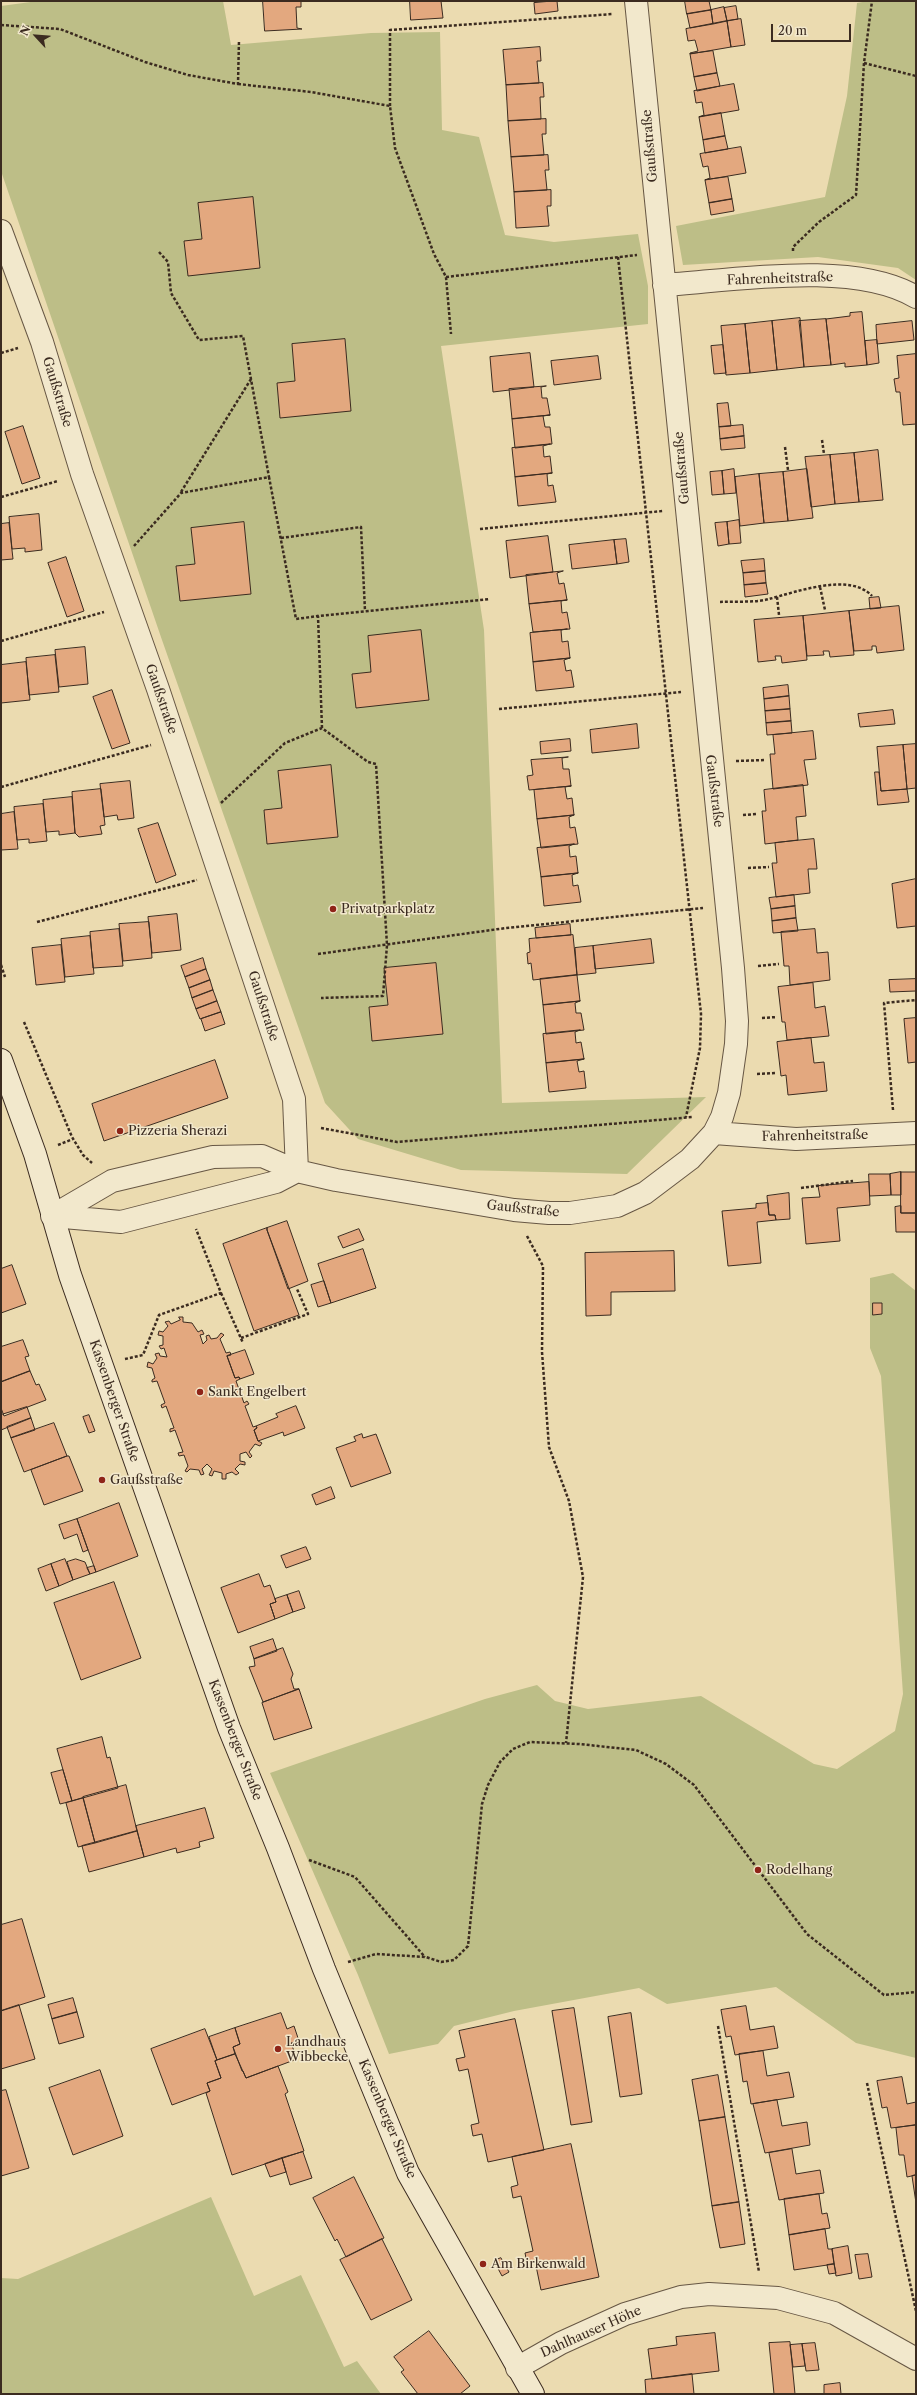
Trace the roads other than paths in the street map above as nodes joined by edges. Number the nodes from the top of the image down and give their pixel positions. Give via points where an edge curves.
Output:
1 (637, 7) edge
2 (1, 231) edge
3 (664, 285) junction
4 (916, 297) edge
5 (1, 1060) edge
6 (7, 1094) edge
7 (718, 1125) junction
8 (906, 1134) edge
9 (297, 1171) junction
10 (52, 1216) junction
11 (916, 2359) edge
12 (517, 2368) junction
13 (533, 2394) edge

1 - 3 street, Gaußstraße
2 - 9 street, Gaußstraße via 42,342 82,474 175,739 294,1098
3 - 4 street, Fahrenheitstraße via 797,276 872,280 894,286
3 - 7 street, Gaußstraße via 737,1021 729,1093
5 - 6 street, Kassenberger Straße
6 - 10 street, Kassenberger Straße via 35,1154
7 - 8 street, Fahrenheitstraße via 796,1139
7 - 9 street, Gaußstraße via 690,1159 645,1193 617,1206 570,1213 514,1210
9 - 10 street via 276,1182 121,1222
9 - 10 street, Gaußstraße via 262,1156 213,1157 112,1181
10 - 12 street, Kassenberger Straße via 229,1728 324,1969 408,2173
11 - 12 street, Dahlhauser Höhe via 834,2313 762,2296 709,2294 680,2297 625,2314 561,2343
12 - 13 street, Kassenberger Straße

